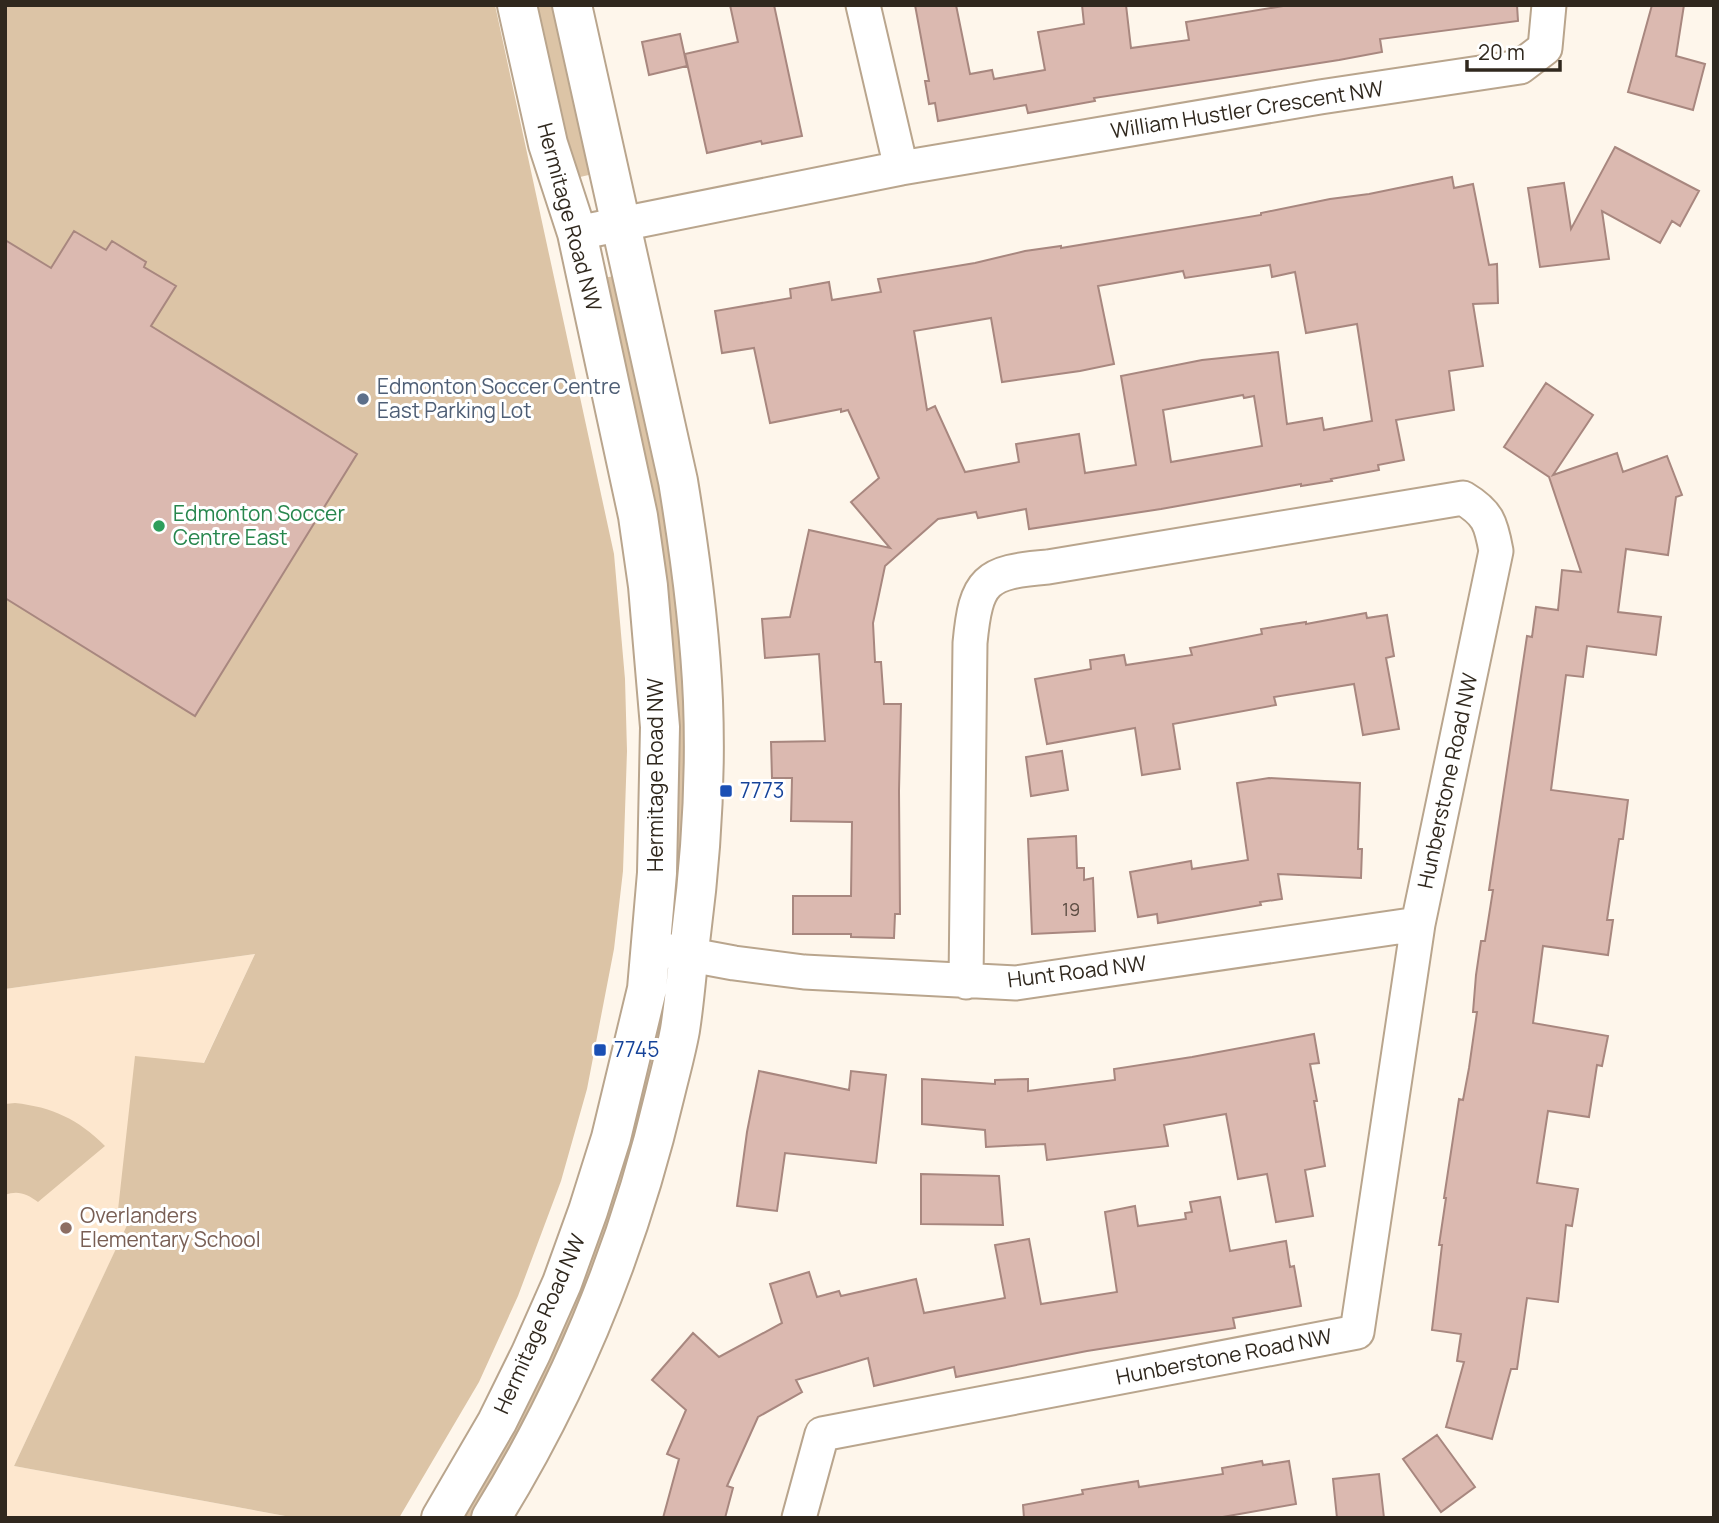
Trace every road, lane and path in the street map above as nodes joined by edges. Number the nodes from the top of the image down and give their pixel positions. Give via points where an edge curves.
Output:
1 (517, 5) edge
2 (572, 5) edge
3 (863, 5) edge
4 (1549, 5) edge
5 (901, 168) junction
6 (622, 224) junction
7 (577, 233) junction
8 (1418, 924) junction
9 (652, 947) junction
10 (689, 955) junction
11 (966, 982) junction
12 (441, 1518) edge
13 (491, 1518) edge
14 (799, 1518) edge

1 - 7 street, Hermitage Road NW via 548,144
2 - 6 street, Hermitage Road NW
3 - 5 street
4 - 5 street, William Hustler Crescent NW via 1545,48 1520,67
5 - 6 street, William Hustler Crescent NW
6 - 7 street, William Hustler Crescent NW
6 - 10 street, Hermitage Road NW via 678,481 699,629 702,822
7 - 9 street, Hermitage Road NW via 638,516 648,586 660,727
8 - 11 street, Hunt Road NW via 1016,983
8 - 11 street, Hunberstone Road NW via 1496,551 1492,526 1480,508 1463,498 1016,569 986,582 974,606 970,643
8 - 14 street, Hunberstone Road NW via 1357,1332 822,1434
9 - 10 street, Hunt Road NW
9 - 12 street, Hermitage Road NW via 631,1064 562,1283 497,1422
10 - 11 street, Hunt Road NW via 804,972
10 - 13 street, Hermitage Road NW via 680,1031 656,1134 610,1279 565,1381

